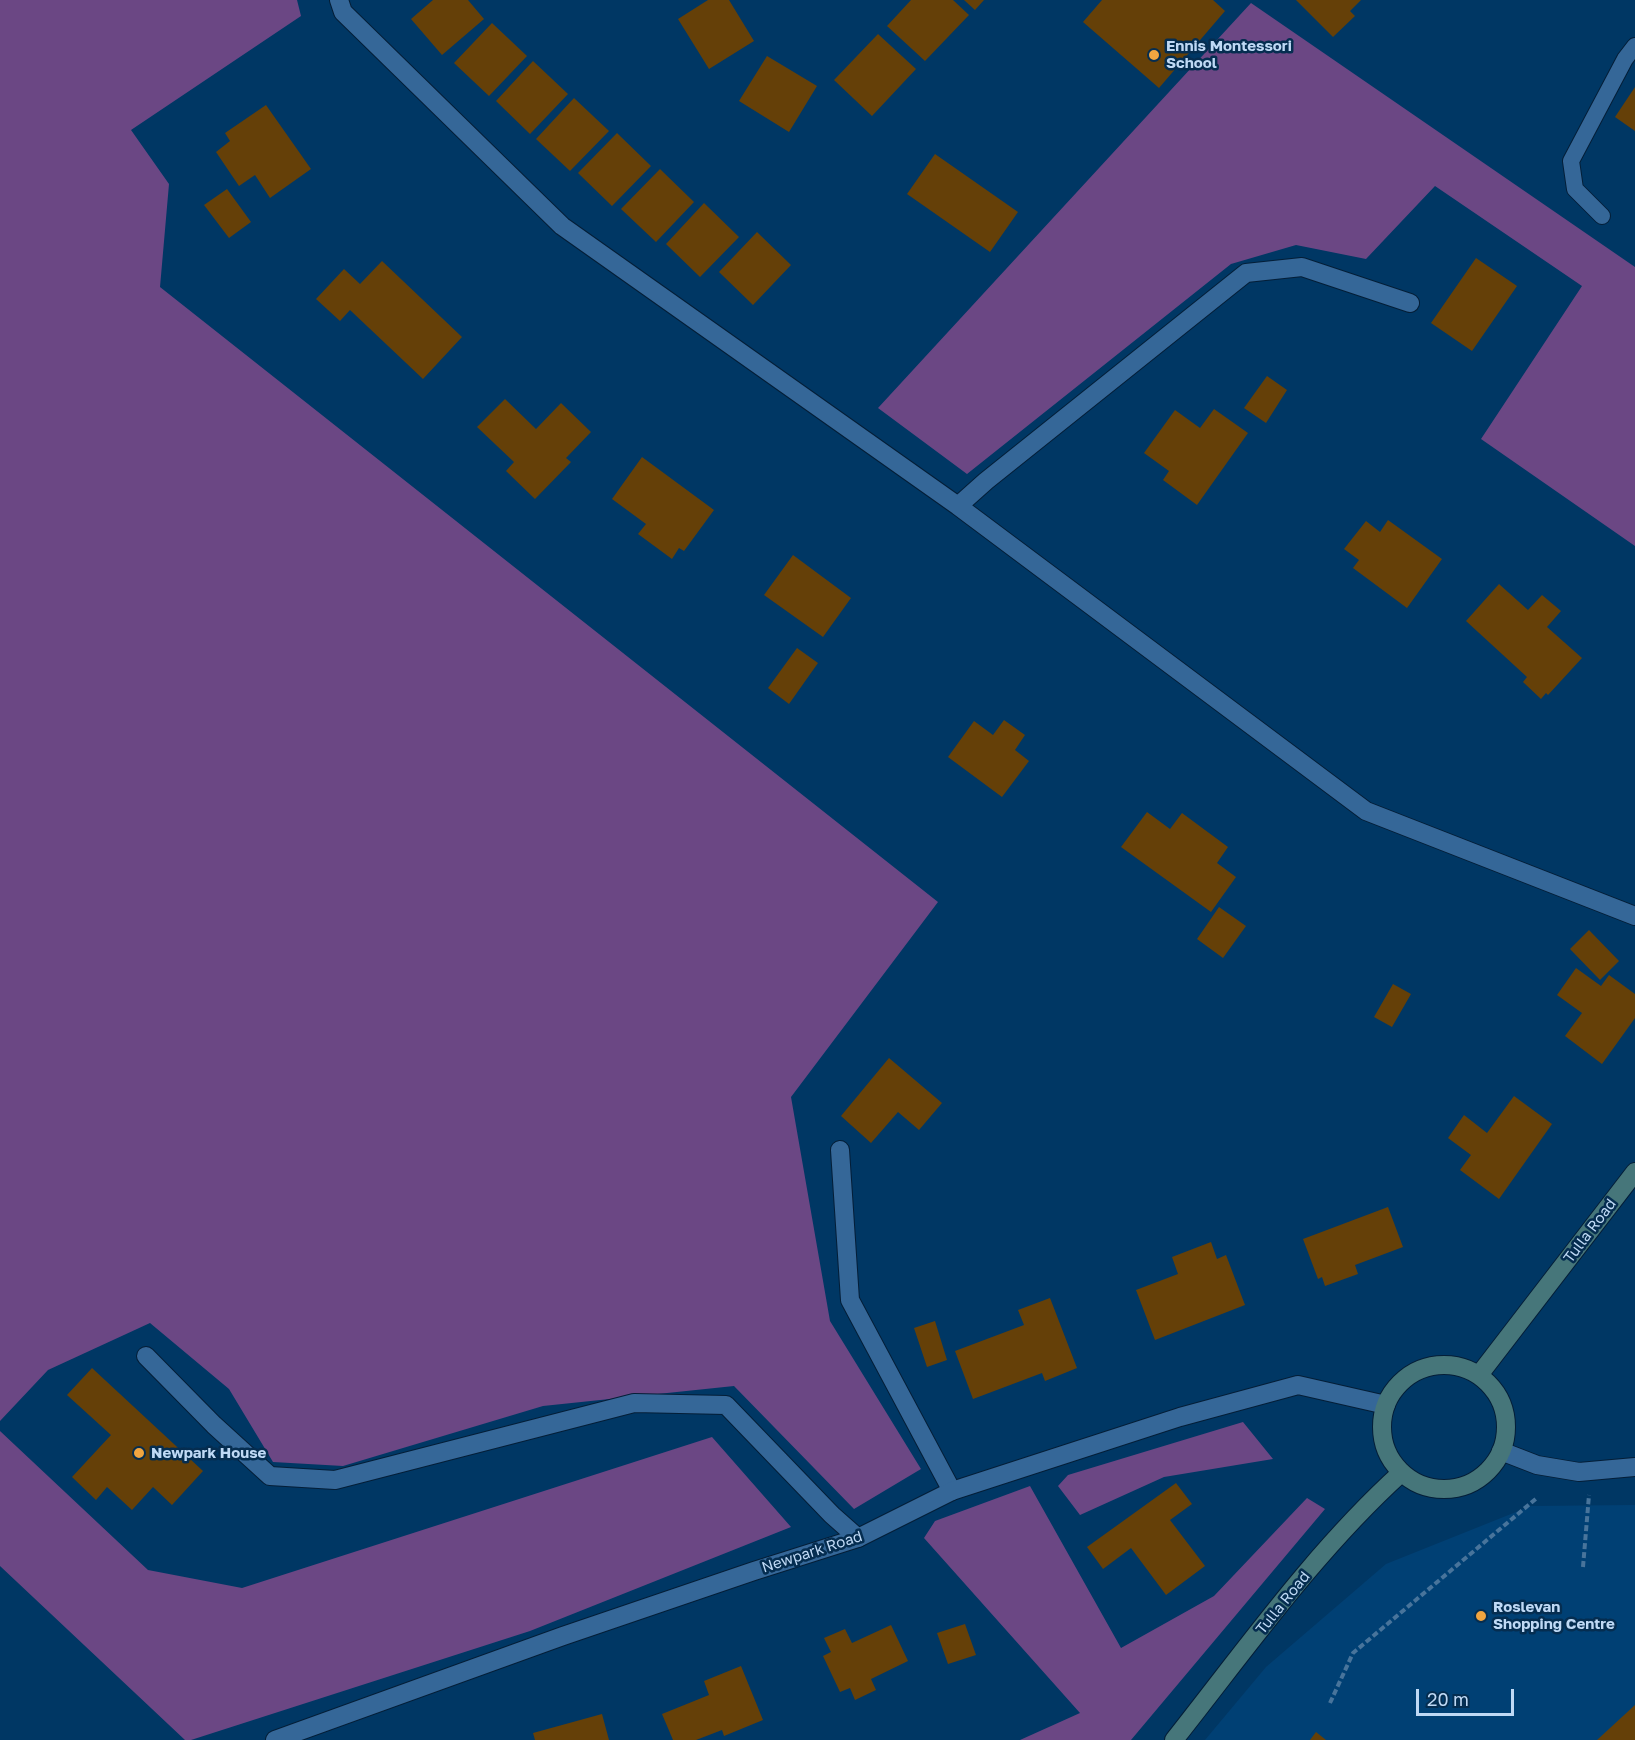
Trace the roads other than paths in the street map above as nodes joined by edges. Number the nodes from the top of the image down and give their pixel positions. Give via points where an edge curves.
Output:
1 (339, 0) edge
2 (1635, 46) edge
3 (1602, 216) dead end
4 (1410, 303) dead end
5 (958, 506) junction
6 (1635, 916) edge
7 (840, 1150) dead end
8 (1635, 1172) edge
9 (146, 1356) dead end
10 (1479, 1375) junction
11 (1386, 1405) junction
12 (1502, 1451) junction
13 (1635, 1467) edge
14 (1401, 1473) junction
15 (952, 1491) junction
16 (858, 1538) junction
17 (275, 1740) edge
18 (1174, 1740) edge

1 - 5 street via 344,12 562,226
2 - 3 lane via 1571,161 1575,189
4 - 5 street via 1302,267 1246,273
5 - 6 street via 1366,811
7 - 15 street via 850,1300
8 - 10 main road, Tulla Road
9 - 16 street via 270,1476 335,1480 634,1403 726,1405
10 - 11 main road via 1444,1364 1425,1367 1408,1375
10 - 12 main road via 1494,1390 1504,1409
11 - 14 main road via 1381,1422 1383,1441 1389,1458
11 - 15 street, Newpark Road via 1298,1385 1180,1417
12 - 13 street via 1537,1465 1579,1472
12 - 14 main road via 1491,1468 1475,1481 1457,1488 1437,1489 1418,1484
14 - 18 main road, Tulla Road via 1332,1544
15 - 16 street, Newpark Road
16 - 17 street, Newpark Road via 574,1632

